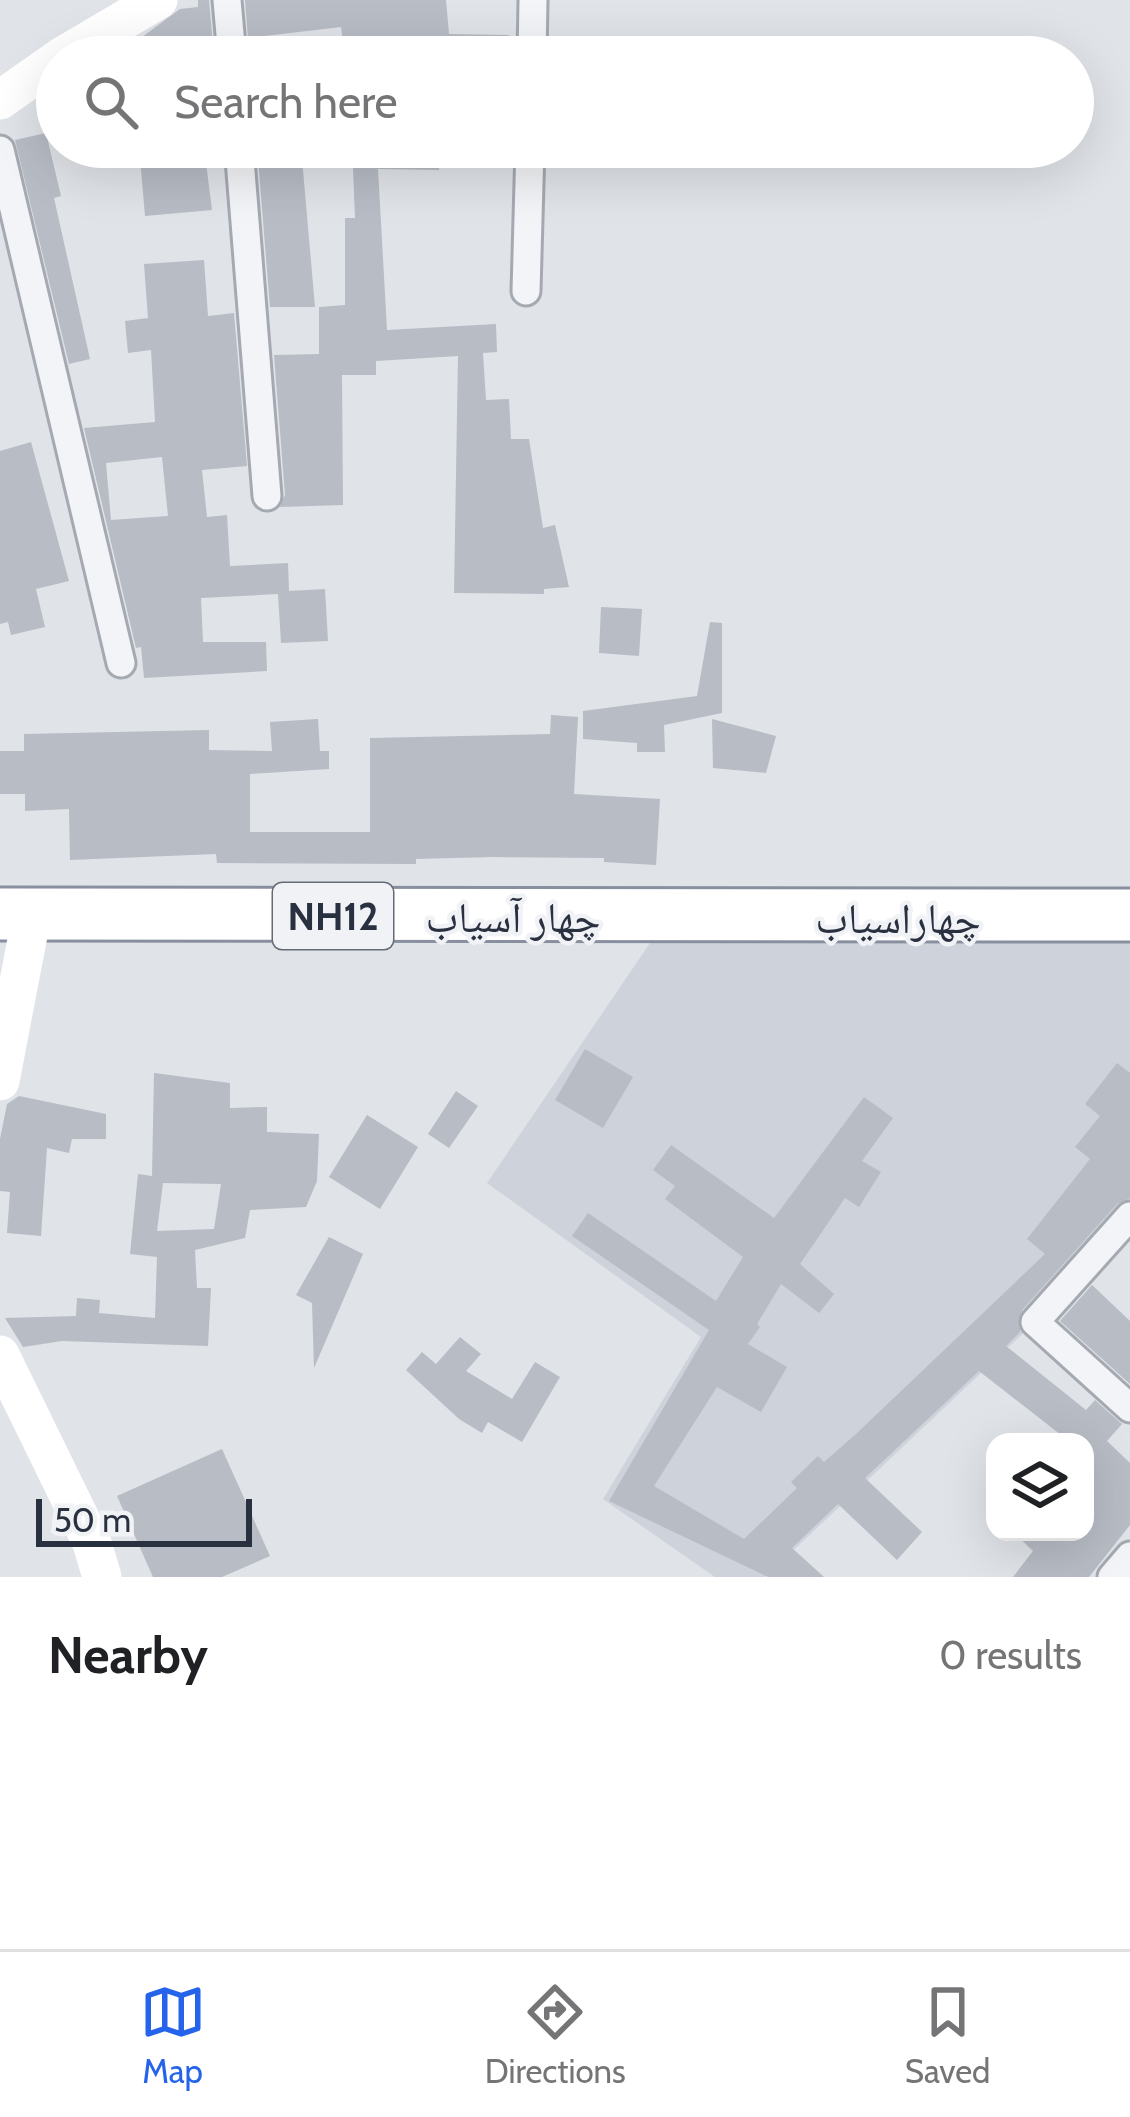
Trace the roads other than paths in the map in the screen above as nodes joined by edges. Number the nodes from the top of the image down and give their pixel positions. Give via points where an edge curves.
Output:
1 (158, 0) edge
2 (227, 0) edge
3 (533, 0) edge
4 (97, 36) edge
5 (230, 36) edge
6 (532, 36) edge
7 (36, 74) edge
8 (0, 100) edge
9 (0, 150) edge
10 (241, 168) edge
11 (529, 168) edge
12 (526, 291) dead end
13 (267, 496) dead end
14 (121, 663) dead end
15 (16, 914) edge
16 (1130, 915) edge
17 (667, 918) joint
18 (0, 1081) edge
19 (1130, 1216) edge
20 (0, 1355) edge
21 (1130, 1408) edge
22 (1130, 1556) edge
23 (102, 1577) edge
24 (1112, 1577) edge

1 - 4 street
2 - 5 street
3 - 6 street
7 - 8 street
9 - 14 street
10 - 13 street
11 - 12 street
15 - 17 highway, چهار آسیاب / NH12
15 - 18 street
16 - 17 highway, چهاراسیاب / NH12
19 - 21 street via 1035,1322
20 - 23 street
22 - 24 street

